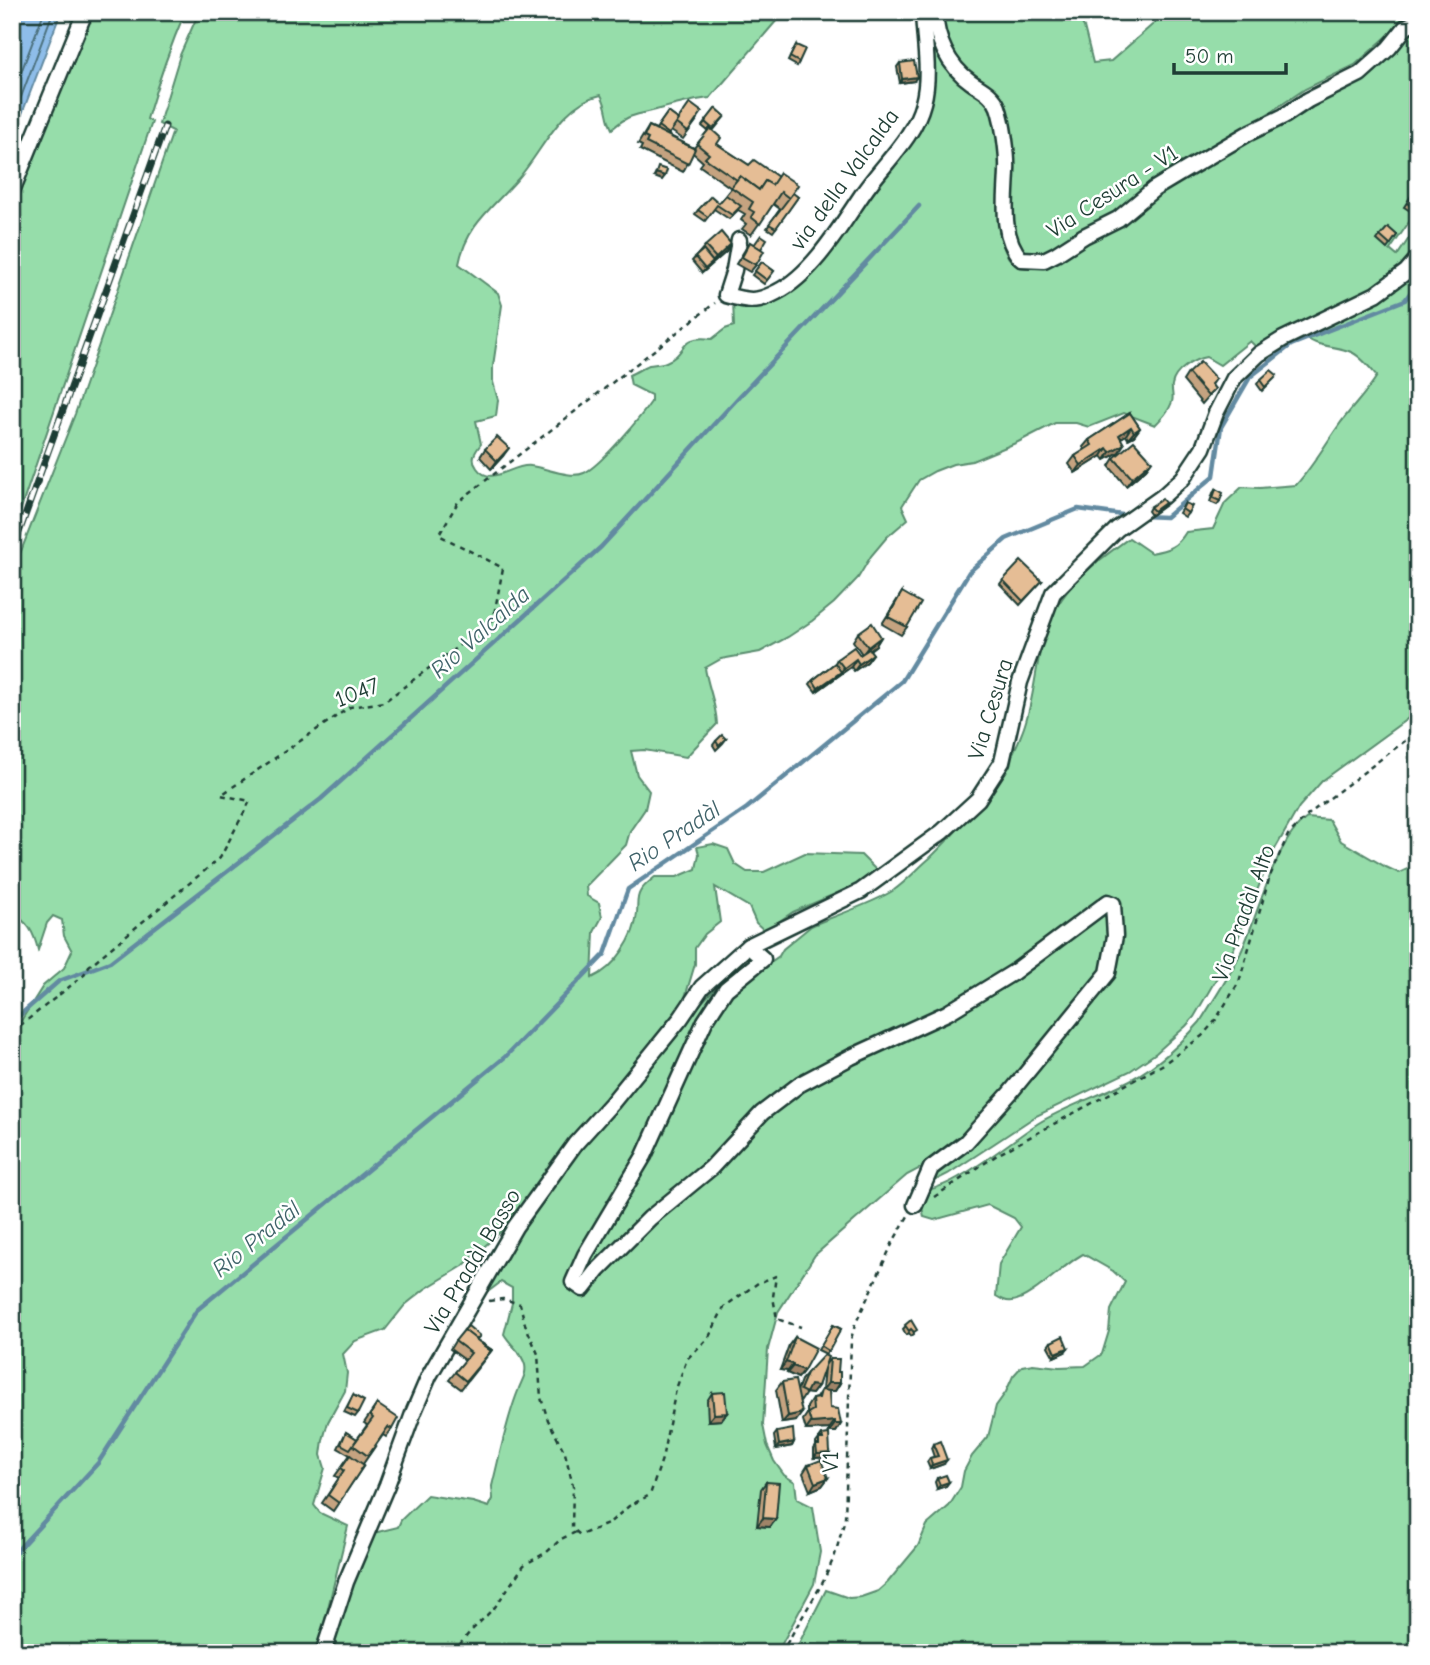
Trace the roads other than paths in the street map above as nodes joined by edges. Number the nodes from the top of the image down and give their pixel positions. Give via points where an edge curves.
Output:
1 (85, 12) edge
2 (923, 12) edge
3 (935, 12) edge
4 (1418, 21) edge
5 (12, 191) edge
6 (739, 240) dead end
7 (1418, 258) edge
8 (748, 946) junction
9 (915, 1205) road end
10 (323, 1653) edge

1 - 5 street
2 - 6 street, via della Valcalda via 926,87 919,115 844,224 804,271 779,292 751,302 726,295
3 - 4 street, Via Cesura - V1 via 938,35 954,66 992,96 999,109 1007,167 1009,240 1021,260 1030,261 1044,260 1118,219 1184,171 1360,74 1406,27
7 - 8 street, Via Cesura via 1376,294 1259,354 1234,378 1203,448 1183,478 1132,517 1053,593 1020,682 1002,762 978,799 942,832 861,891
8 - 9 street via 763,959 726,989 705,1021 644,1156 585,1255 573,1282 583,1289 650,1218 711,1168 762,1113 800,1084 947,1013 1014,972 1108,902 1113,904 1115,936 1108,973 966,1142 932,1168
8 - 10 street, Via Pradàl Basso via 702,987 575,1144 515,1227 429,1376 346,1582

